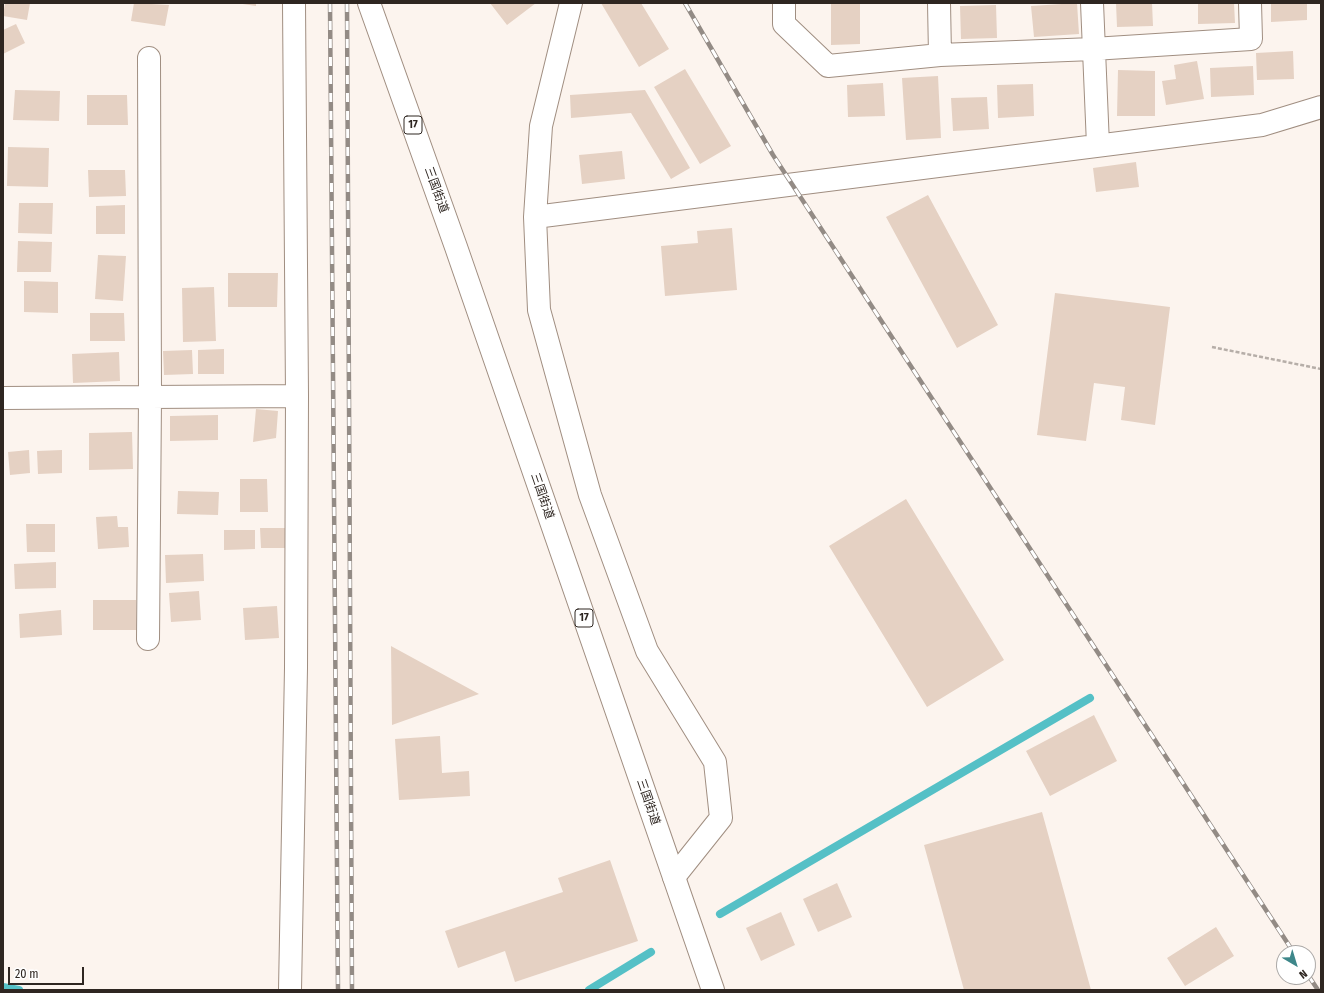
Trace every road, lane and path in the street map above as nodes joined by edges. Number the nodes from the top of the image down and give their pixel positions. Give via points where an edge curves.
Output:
1 (294, 3) edge
2 (370, 3) edge
3 (571, 3) edge
4 (784, 3) edge
5 (940, 3) edge
6 (1092, 3) edge
7 (1250, 3) edge
8 (1093, 49) junction
9 (940, 55) junction
10 (148, 58) dead end
11 (1321, 108) edge
12 (1098, 145) junction
13 (534, 217) junction
14 (1212, 347) dead end
15 (1321, 369) edge
16 (297, 396) junction
17 (3, 398) edge
18 (150, 398) junction
19 (148, 639) dead end
20 (674, 877) junction
21 (290, 990) edge
22 (713, 990) edge

1 - 16 main road
2 - 20 main road, 三国街道 / 17
3 - 13 main road via 541,126
4 - 9 main road via 784,24 828,66
5 - 9 main road
6 - 8 main road
7 - 8 main road via 1251,39
8 - 9 main road
8 - 12 main road
10 - 18 main road
11 - 12 main road via 1262,125
12 - 13 main road
13 - 20 main road via 539,310 590,495 648,651 715,762 721,818
14 - 15 path
16 - 18 main road
16 - 21 main road via 296,660
17 - 18 main road
18 - 19 main road
20 - 22 main road, 三国街道 / 17

